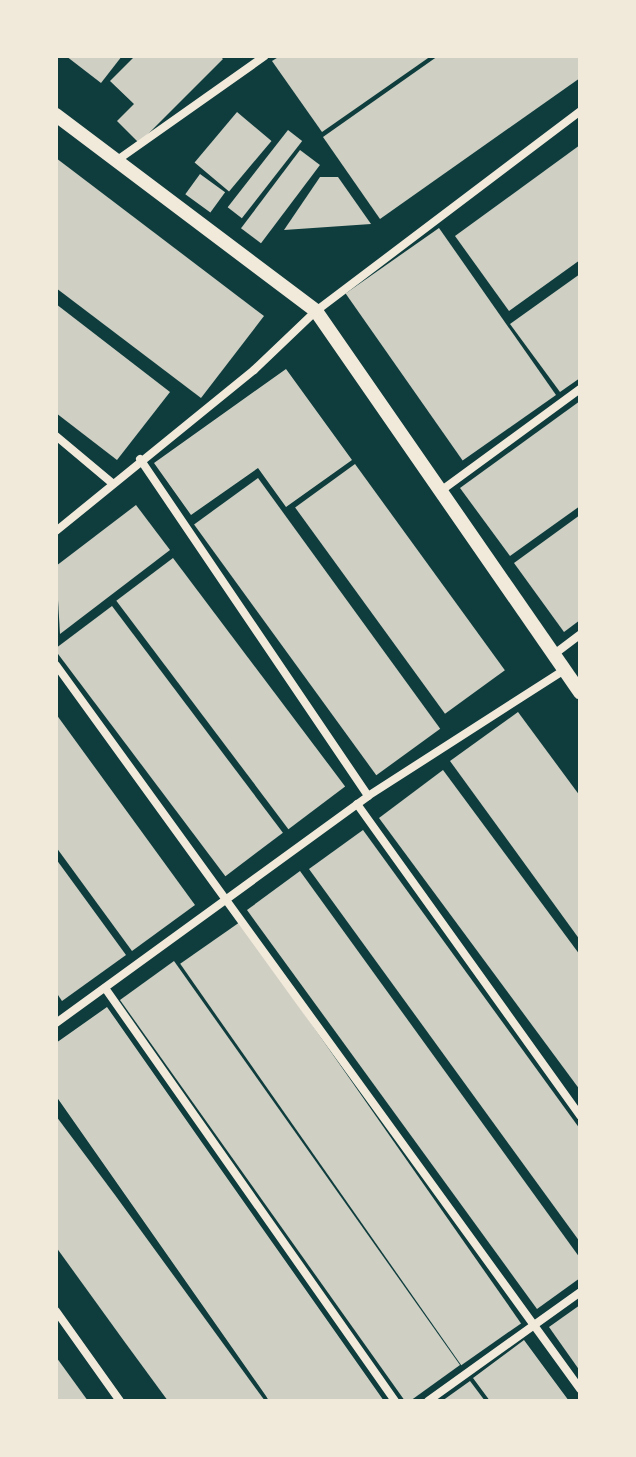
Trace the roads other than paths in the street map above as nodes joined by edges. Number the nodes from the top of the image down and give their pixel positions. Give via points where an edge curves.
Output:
1 (265, 56) edge
2 (580, 111) edge
3 (56, 115) edge
4 (116, 161) junction
5 (316, 311) junction
6 (580, 389) edge
7 (56, 436) edge
8 (140, 459) junction
9 (112, 483) junction
10 (442, 490) junction
11 (56, 531) edge
12 (580, 635) edge
13 (553, 655) junction
14 (56, 665) edge
15 (564, 670) junction
16 (580, 692) edge
17 (368, 796) junction
18 (357, 804) junction
19 (224, 897) junction
20 (105, 988) junction
21 (56, 1008) edge
22 (60, 1020) edge
23 (580, 1116) edge
24 (580, 1292) edge
25 (56, 1311) edge
26 (534, 1325) junction
27 (580, 1389) edge
28 (120, 1401) edge
29 (395, 1401) edge
30 (428, 1401) edge

1 - 4 street
2 - 5 street
3 - 4 street
4 - 5 street
5 - 8 street via 254,370
5 - 10 street
6 - 10 street
7 - 9 street
8 - 9 street
8 - 17 street
9 - 11 street
10 - 13 street
12 - 13 street
13 - 15 street
14 - 19 street
15 - 16 street
15 - 17 street
17 - 18 street
18 - 19 street
18 - 23 street
19 - 20 street
19 - 26 street
20 - 22 street
20 - 29 street
21 - 22 street
24 - 26 street
25 - 28 street
26 - 27 street
26 - 30 street

